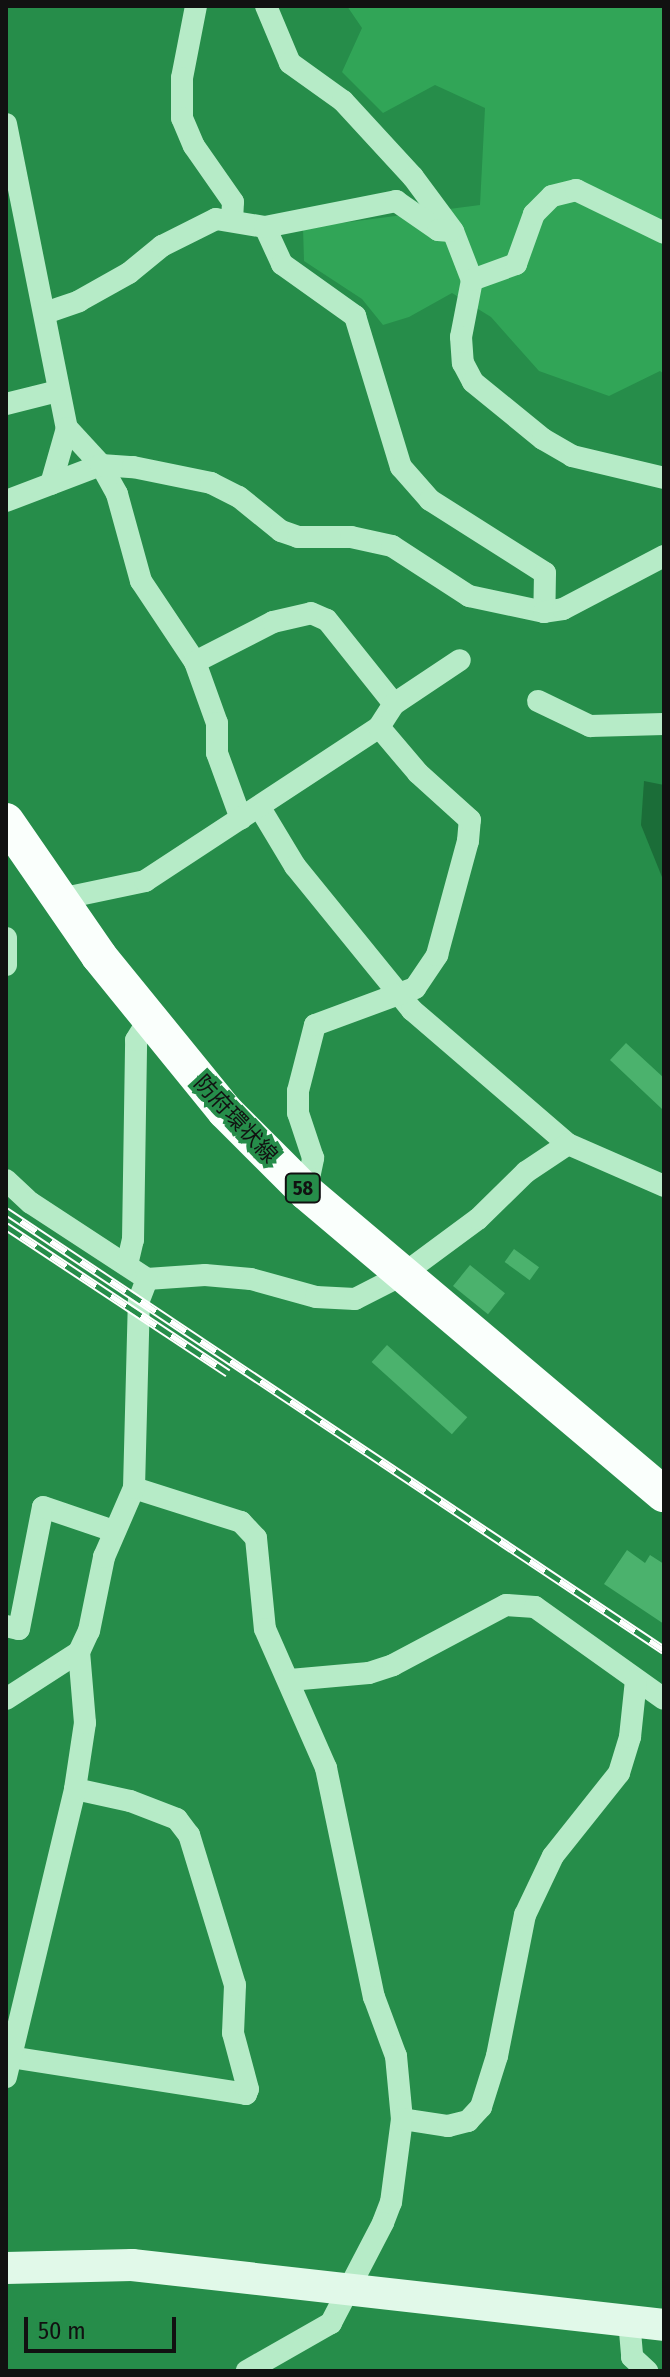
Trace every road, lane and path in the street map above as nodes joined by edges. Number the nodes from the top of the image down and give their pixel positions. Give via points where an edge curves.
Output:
1 (196, 6) edge
2 (266, 6) edge
3 (6, 124) edge
4 (232, 220) junction
5 (265, 227) junction
6 (453, 231) junction
7 (664, 233) edge
8 (472, 280) junction
9 (45, 313) junction
10 (58, 391) junction
11 (6, 404) edge
12 (67, 428) junction
13 (101, 465) junction
14 (664, 478) edge
15 (51, 484) junction
16 (6, 501) edge
17 (664, 556) edge
18 (544, 612) junction
19 (460, 660) dead end
20 (195, 662) junction
21 (538, 701) dead end
22 (394, 704) junction
23 (664, 724) edge
24 (379, 727) junction
25 (250, 813) junction
26 (6, 821) edge
27 (62, 903) junction
28 (6, 938) edge
29 (6, 965) edge
30 (400, 996) junction
31 (148, 1021) junction
32 (568, 1144) junction
33 (6, 1180) edge
34 (664, 1186) edge
35 (306, 1192) junction
36 (127, 1265) junction
37 (402, 1275) junction
38 (147, 1279) junction
39 (134, 1488) junction
40 (664, 1494) edge
41 (114, 1531) junction
42 (6, 1626) edge
43 (79, 1652) junction
44 (290, 1680) junction
45 (636, 1680) junction
46 (6, 1699) edge
47 (664, 1699) edge
48 (75, 1789) junction
49 (8, 2067) edge
50 (402, 2119) junction
51 (6, 2268) edge
52 (349, 2288) junction
53 (629, 2320) junction
54 (664, 2325) edge
55 (247, 2371) edge
56 (647, 2371) edge

1 - 4 street via 182,78 182,118 194,146 233,202
2 - 6 street via 290,63 343,101 413,177
3 - 9 street
4 - 5 street
4 - 9 street via 216,219 162,246 129,273
5 - 6 street via 396,201 438,230
5 - 18 street via 282,264 355,316 401,467 430,500 545,573
6 - 8 street
7 - 8 street via 576,190 552,196 534,214 516,264
8 - 14 street via 461,337 463,363 473,382 572,456
9 - 10 street
10 - 11 street
10 - 12 street
12 - 13 street
12 - 15 street
13 - 15 street
13 - 18 street via 211,483 239,497 281,531 392,546 469,596
13 - 20 street via 117,494 141,581
15 - 16 street
17 - 18 street via 563,609
19 - 22 street
20 - 22 street via 273,622 311,613 327,620
20 - 25 street via 217,723 217,753
21 - 23 street via 590,726
22 - 24 street
24 - 25 street
24 - 30 street via 418,773 470,820 437,955 415,988
25 - 27 street via 145,881
25 - 30 street
26 - 27 main road, 防府環状線 / 58
27 - 31 main road, 防府環状線 / 58
28 - 29 street
30 - 32 street
30 - 35 street via 315,1025 298,1091 298,1113 313,1158
31 - 35 main road, 防府環状線 / 58 via 225,1111
31 - 36 street via 136,1040 133,1240
32 - 34 street
32 - 37 street via 526,1172 478,1219
33 - 36 street via 31,1203
35 - 37 main road, 防府環状線 / 58
36 - 38 street
37 - 38 street via 355,1299 316,1297 251,1279
37 - 40 main road, 防府環状線 / 58
38 - 39 street via 139,1300
39 - 41 street
39 - 44 street via 241,1522 256,1538 265,1629
41 - 42 street via 43,1507 19,1629
41 - 43 street
43 - 46 street
43 - 48 street via 85,1723
44 - 45 street via 369,1673 393,1665 506,1605 535,1607
44 - 50 street via 326,1768 374,1997 396,2056
45 - 47 street
45 - 50 street via 630,1737 619,1773 597,1793 553,1856 525,1915 497,2056 481,2107 468,2121 448,2126
48 - 49 street
48 - 49 street via 130,1801 177,1819 189,1835 235,1985 233,2033 248,2089 246,2094
50 - 52 street via 391,2202
51 - 52 street via 132,2265
52 - 53 street
52 - 55 street via 331,2323
53 - 54 street
53 - 56 street via 632,2357

